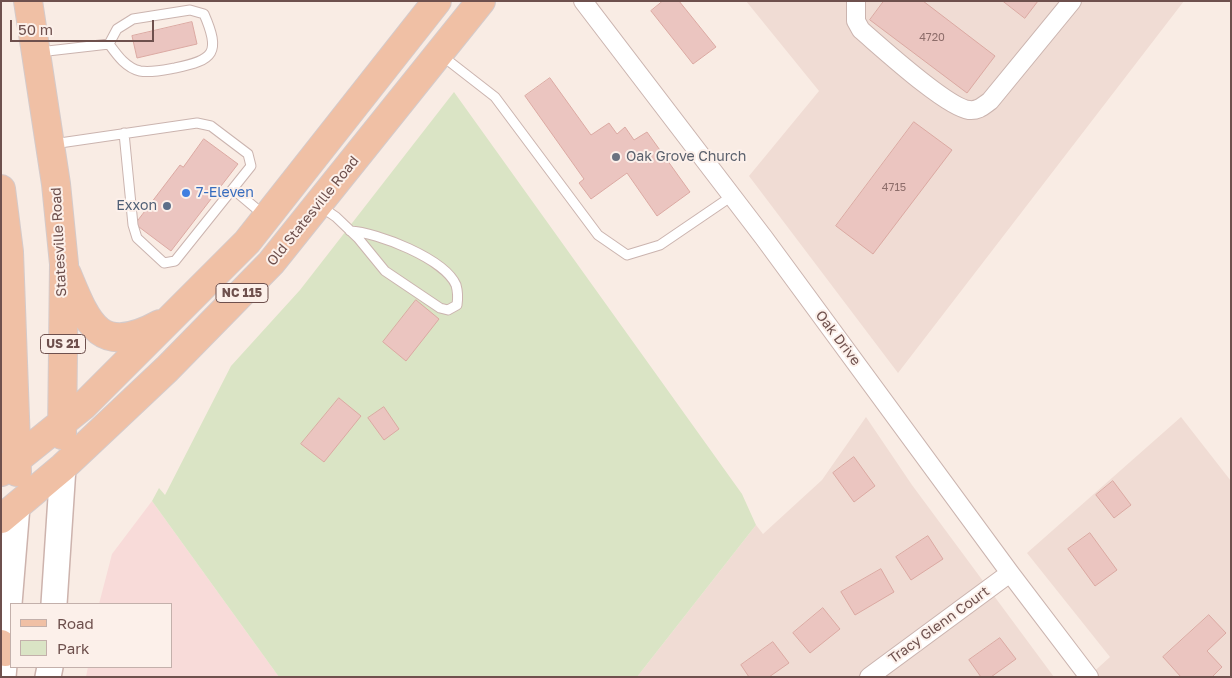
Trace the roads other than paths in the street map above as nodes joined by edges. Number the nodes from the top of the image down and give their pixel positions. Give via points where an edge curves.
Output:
1 (28, 1) edge
2 (437, 1) edge
3 (481, 1) edge
4 (583, 1) edge
5 (856, 1) edge
6 (1072, 1) edge
7 (109, 44) junction
8 (37, 52) junction
9 (439, 53) junction
10 (124, 134) junction
11 (50, 144) junction
12 (1, 189) edge
13 (233, 189) junction
14 (732, 196) junction
15 (318, 205) junction
16 (266, 218) junction
17 (350, 231) junction
18 (5, 256) edge
19 (64, 264) junction
20 (172, 317) junction
21 (7, 359) edge
22 (62, 424) junction
23 (9, 465) edge
24 (63, 467) junction
25 (9, 513) edge
26 (1010, 573) junction
27 (54, 603) edge
28 (3, 657) edge
29 (869, 677) edge
30 (1089, 677) edge

1 - 8 main road, Statesville Road / US 21
2 - 16 main road, NC 115
3 - 9 main road, Old Statesville Road / NC 115
4 - 14 street, Oak Drive
5 - 6 street via 856,21 861,30 941,95 969,110 980,109 990,101
7 - 7 lane via 124,63 140,71 157,71 199,63 210,56 213,43 204,14 190,10 133,19 117,29
7 - 8 lane
8 - 11 main road, Statesville Road / US 21
9 - 14 lane via 495,98 598,235 627,255 660,245
9 - 15 main road, Old Statesville Road / NC 115
10 - 11 lane
10 - 13 lane via 198,123 211,126 248,154 251,166
10 - 13 lane via 137,238 164,263 175,262
11 - 19 main road, Statesville Road / US 21
12 - 18 main road
13 - 16 lane
14 - 26 street, Oak Drive
15 - 17 lane
15 - 24 main road, Old Statesville Road / NC 115 via 271,263 167,369
16 - 20 main road, NC 115
17 - 17 lane via 385,271 407,287 440,308 448,310 457,305 455,284 437,266 386,238 364,231
18 - 21 main road
19 - 20 main road via 88,320 104,335 120,338 138,336
19 - 22 main road, Statesville Road / US 21
20 - 22 main road, NC 115
21 - 23 main road
22 - 23 main road, NC 115
22 - 24 main road, Statesville Road / US 21
23 - 25 main road
24 - 25 main road, Old Statesville Road
24 - 27 main road, Statesville Road
25 - 28 main road
26 - 29 street, Tracy Glenn Court
26 - 30 street, Oak Drive

